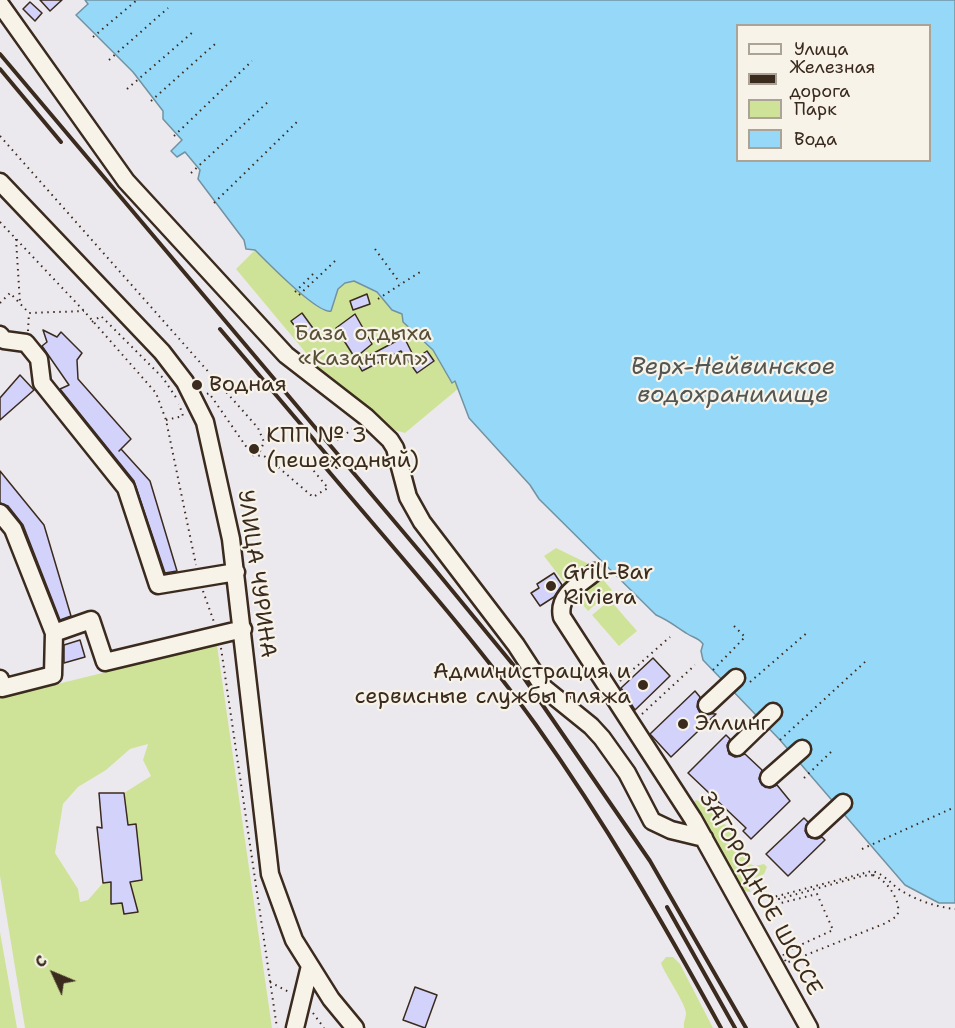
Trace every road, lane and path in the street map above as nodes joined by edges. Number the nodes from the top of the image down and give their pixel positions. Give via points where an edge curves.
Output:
1 (137, 0) edge
2 (0, 4) edge
3 (168, 8) dead end
4 (193, 32) dead end
5 (93, 37) dead end
6 (215, 44) dead end
7 (109, 60) dead end
8 (252, 61) dead end
9 (127, 89) dead end
10 (151, 101) dead end
11 (269, 101) dead end
12 (298, 122) dead end
13 (0, 136) edge
14 (174, 136) dead end
15 (190, 173) dead end
16 (0, 182) edge
17 (214, 203) dead end
18 (0, 222) edge
19 (16, 240) junction
20 (375, 249) dead end
21 (335, 261) dead end
22 (420, 272) dead end
23 (313, 274) dead end
24 (400, 283) junction
25 (295, 292) dead end
26 (299, 296) dead end
27 (378, 299) dead end
28 (0, 303) edge
29 (20, 303) junction
30 (84, 311) junction
31 (92, 322) junction
32 (0, 335) edge
33 (187, 400) junction
34 (166, 420) junction
35 (374, 424) junction
36 (337, 440) dead end
37 (258, 456) junction
38 (308, 464) dead end
39 (0, 513) edge
40 (236, 572) junction
41 (595, 572) dead end
42 (198, 578) junction
43 (733, 625) dead end
44 (243, 629) junction
45 (809, 631) dead end
46 (54, 633) junction
47 (219, 634) junction
48 (670, 638) dead end
49 (866, 661) dead end
50 (695, 665) dead end
51 (713, 670) dead end
52 (0, 679) edge
53 (741, 682) joint
54 (609, 691) junction
55 (707, 705) dead end
56 (773, 711) dead end
57 (631, 724) junction
58 (780, 740) dead end
59 (737, 747) dead end
60 (802, 749) dead end
61 (832, 752) dead end
62 (769, 778) dead end
63 (804, 778) dead end
64 (843, 802) dead end
65 (955, 807) edge
66 (815, 829) dead end
67 (704, 838) junction
68 (862, 849) dead end
69 (770, 898) dead end
70 (955, 909) edge
71 (785, 952) joint
72 (310, 966) junction
73 (276, 1028) edge
74 (296, 1028) edge
75 (355, 1028) edge
76 (809, 1028) edge

1 - 5 path
2 - 35 street via 126,181 286,356
3 - 7 path
4 - 9 path
6 - 10 path
8 - 14 path
11 - 15 path
12 - 17 path
13 - 37 path via 258,428 264,441
16 - 33 street, УЛИЦА ЧУРИНА via 175,366
18 - 19 path
19 - 29 path
19 - 30 path
20 - 24 path
21 - 26 path
22 - 24 path
23 - 25 path
24 - 27 path
28 - 29 path via 10,293
29 - 30 path via 29,313
30 - 31 path
31 - 33 path via 101,316
31 - 34 path via 156,393
32 - 42 street via 4,340 26,343 39,359 42,384 126,488 158,585
33 - 34 path via 183,416
33 - 37 path via 209,393 248,452
33 - 40 street, УЛИЦА ЧУРИНА via 208,435
34 - 42 path
35 - 36 path via 352,428
35 - 67 street via 395,448 408,497 422,522 544,688 602,738 627,773 652,821
37 - 38 path via 271,461 313,497 328,488
39 - 46 street via 13,529
40 - 42 street
40 - 44 street, УЛИЦА ЧУРИНА
41 - 54 street, ЗАГОРОДНОЕ ШОССЕ via 570,592 561,603 561,610
42 - 47 path
43 - 51 path via 745,637
44 - 47 street
44 - 72 street, УЛИЦА ЧУРИНА via 270,874 294,940
45 - 53 path
46 - 47 street via 91,620 105,662
46 - 52 street via 53,675 2,688
47 - 73 path
48 - 54 path
49 - 58 path
50 - 57 path
53 - 55 street
54 - 57 street, ЗАГОРОДНОЕ ШОССЕ
56 - 59 street
57 - 67 street, ЗАГОРОДНОЕ ШОССЕ
60 - 62 street
61 - 63 path
64 - 66 street
65 - 68 path
67 - 76 street, ЗАГОРОДНОЕ ШОССЕ
69 - 70 path via 872,871 916,898
71 - 71 path via 833,930 817,894 781,903 781,899 873,875 884,882 898,905 897,916 886,923 786,963
72 - 74 street
72 - 75 street, УЛИЦА ЧУРИНА

